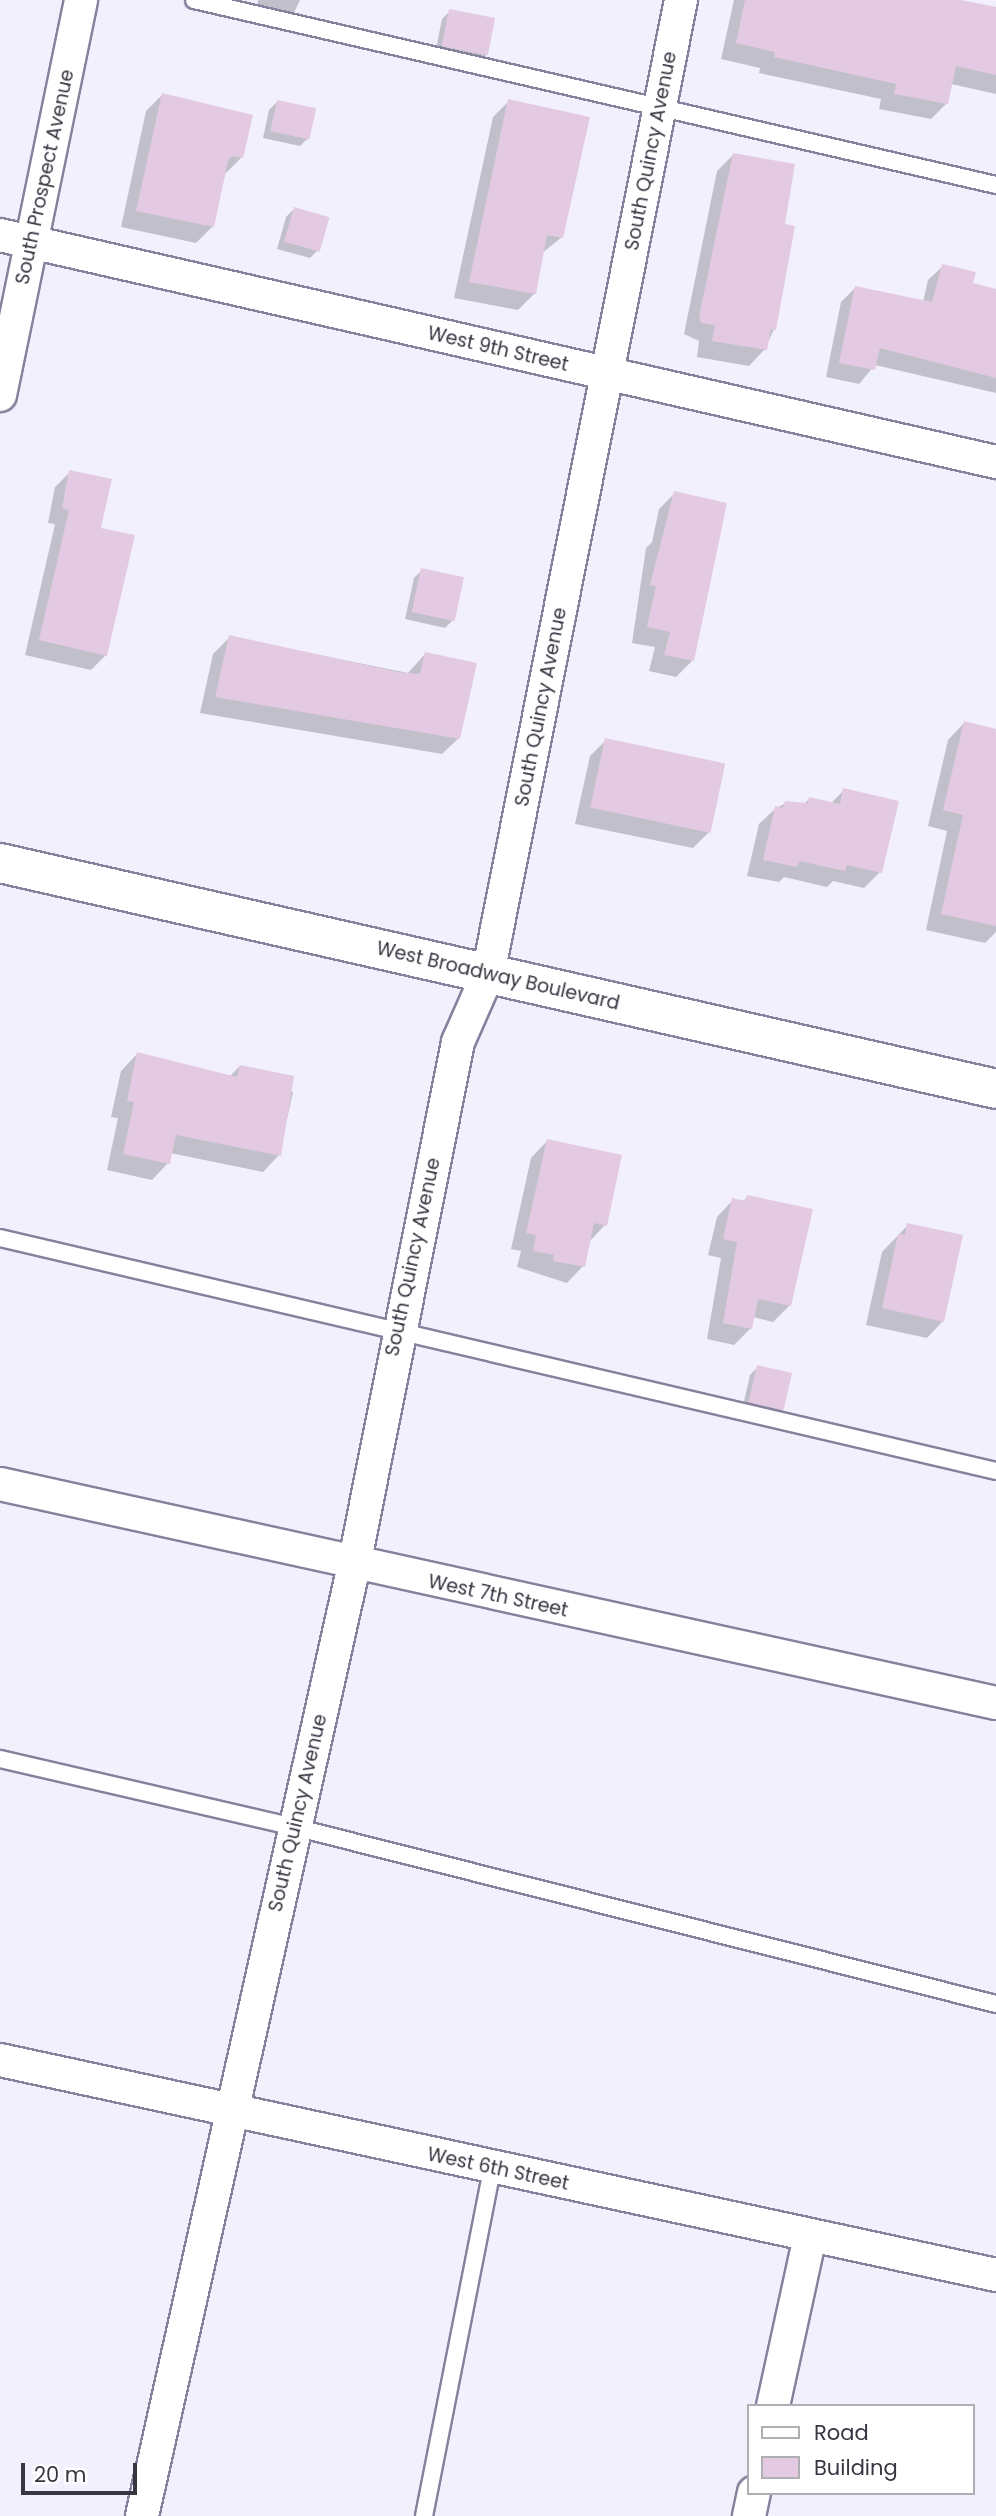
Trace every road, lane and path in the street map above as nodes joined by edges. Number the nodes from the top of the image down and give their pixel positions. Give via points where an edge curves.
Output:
1 (81, 0) edge
2 (194, 0) edge
3 (681, 0) edge
4 (660, 108) junction
5 (996, 185) edge
6 (0, 235) edge
7 (32, 242) junction
8 (607, 374) junction
9 (0, 395) edge
10 (996, 462) edge
11 (0, 863) edge
12 (488, 974) junction
13 (996, 1089) edge
14 (0, 1238) edge
15 (397, 1332) junction
16 (996, 1471) edge
17 (0, 1485) edge
18 (354, 1565) junction
19 (996, 1703) edge
20 (0, 1759) edge
21 (294, 1827) junction
22 (996, 2004) edge
23 (0, 2060) edge
24 (232, 2111) junction
25 (492, 2168) junction
26 (810, 2236) junction
27 (996, 2275) edge
28 (773, 2404) edge
29 (754, 2495) edge
30 (142, 2516) edge
31 (424, 2516) edge
32 (749, 2516) edge

1 - 7 street, South Prospect Avenue
2 - 4 lane
3 - 4 street, South Quincy Avenue
4 - 5 lane
4 - 8 street, South Quincy Avenue
6 - 7 street, West 9th Street
7 - 8 street, West 9th Street
7 - 9 street, South Prospect Avenue
8 - 10 street, West 9th Street
8 - 12 street, South Quincy Avenue
11 - 12 highway, West Broadway Boulevard
12 - 13 highway, West Broadway Boulevard
12 - 15 street, South Quincy Avenue via 458,1042
14 - 15 lane
15 - 16 lane
15 - 18 street, South Quincy Avenue
17 - 18 street, West 7th Street
18 - 19 street, West 7th Street
18 - 21 street, South Quincy Avenue
20 - 21 lane
21 - 22 lane
21 - 24 street, South Quincy Avenue
23 - 24 street, West 6th Street
24 - 25 street, West 6th Street
24 - 30 street, South Quincy Avenue
25 - 26 street, West 6th Street
25 - 31 lane
26 - 27 street, West 6th Street
26 - 28 street
29 - 32 street

